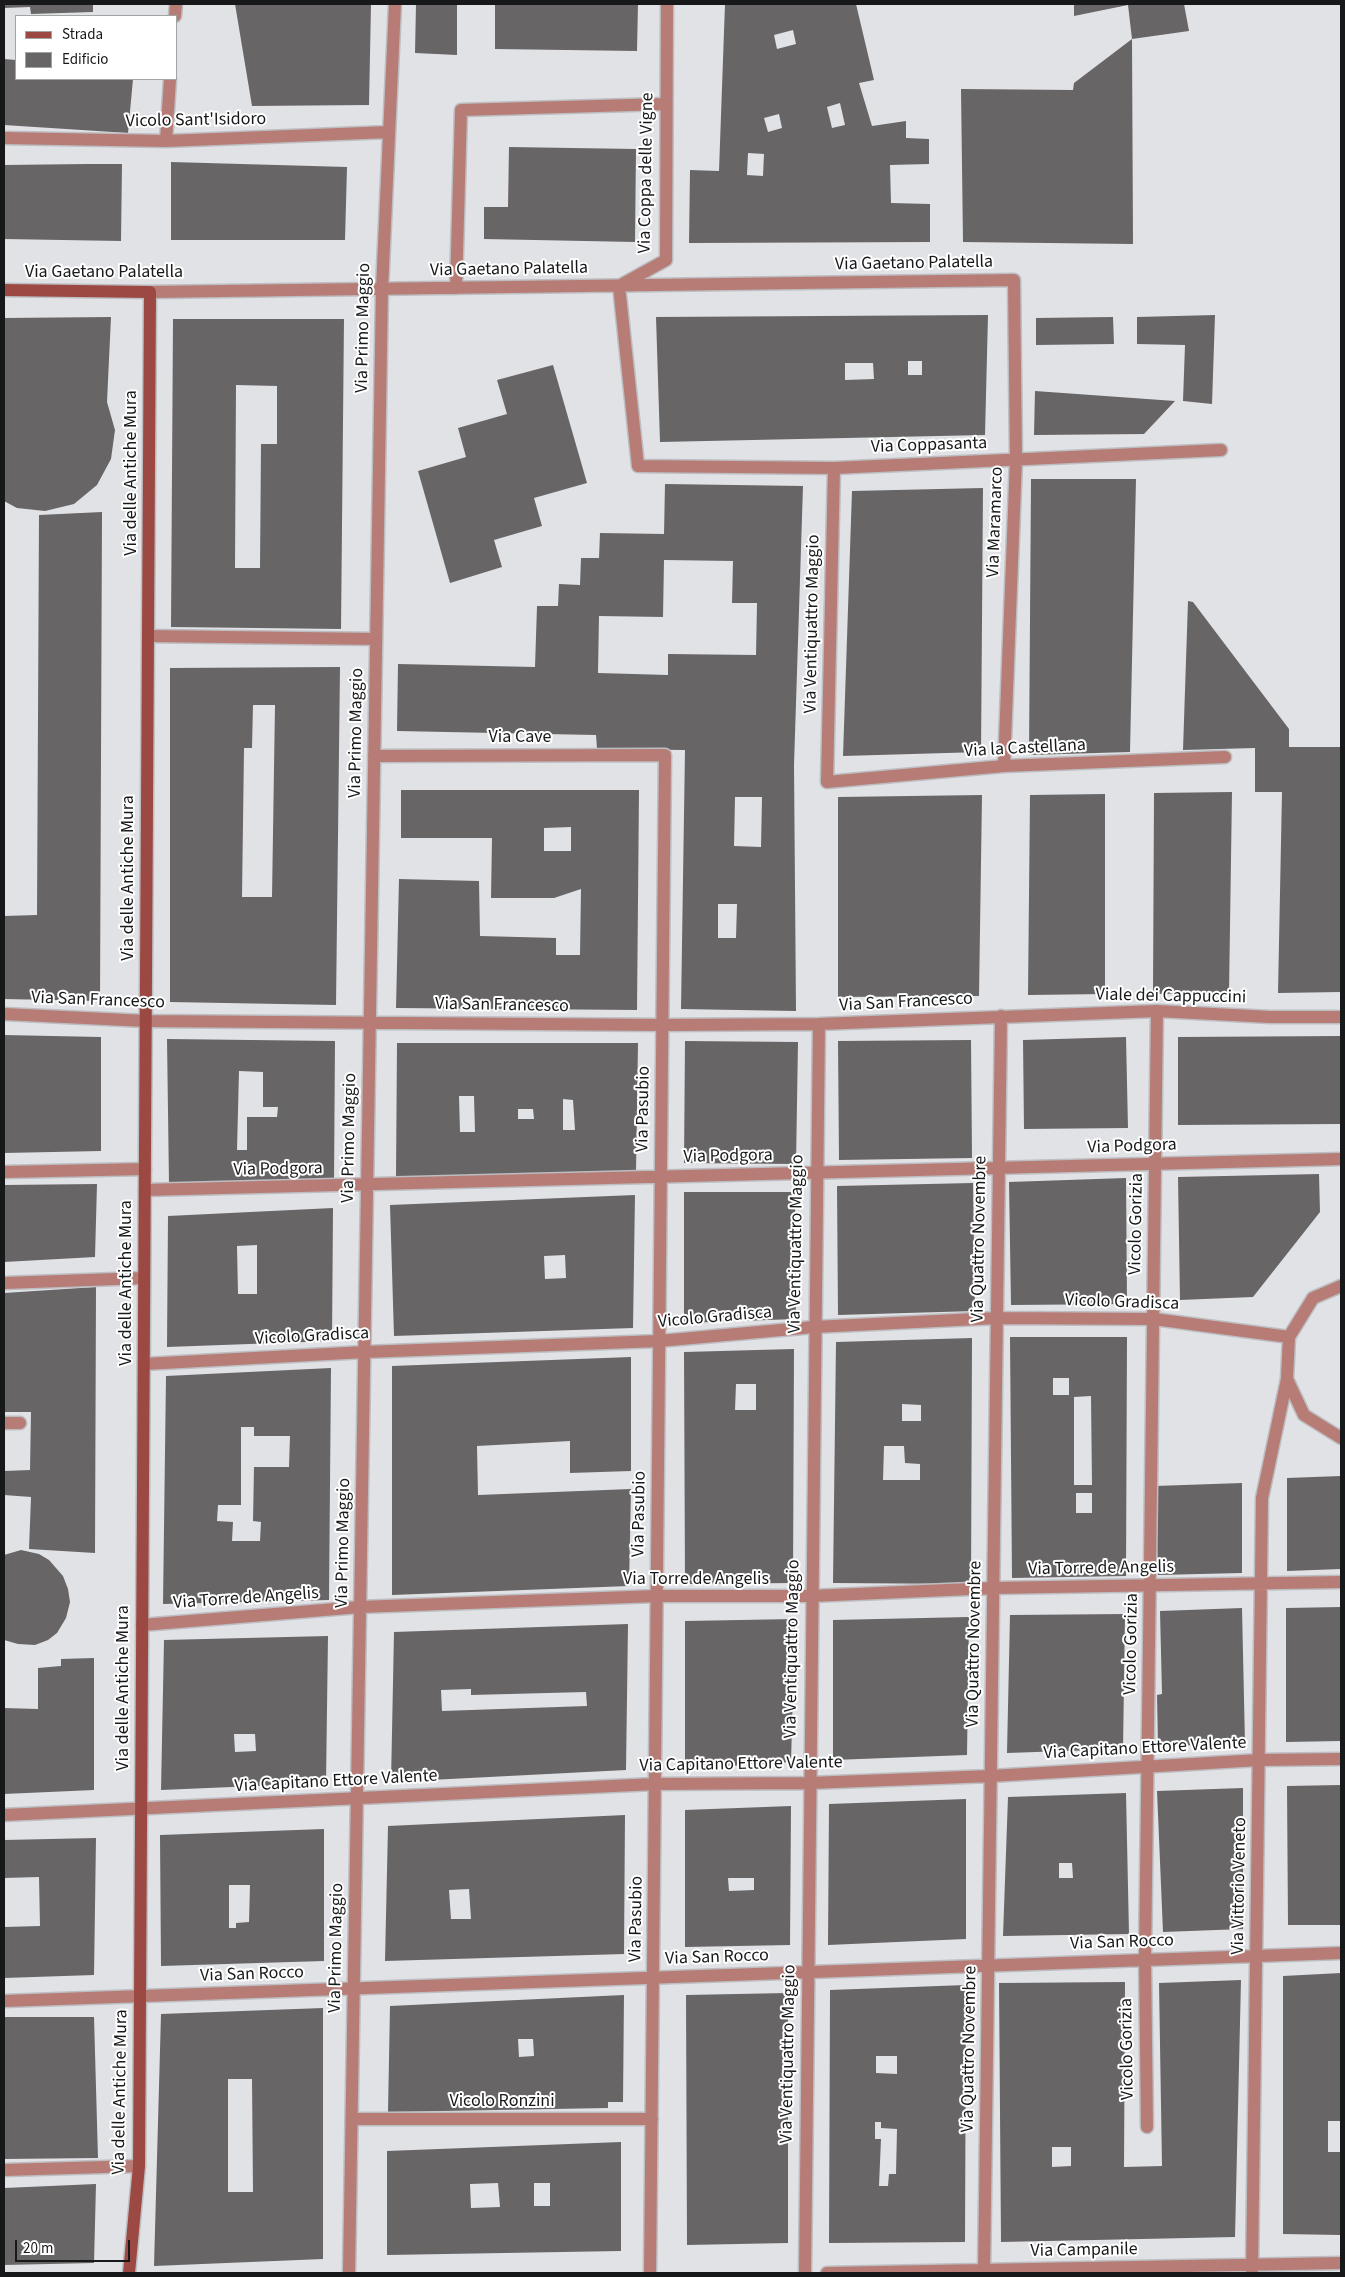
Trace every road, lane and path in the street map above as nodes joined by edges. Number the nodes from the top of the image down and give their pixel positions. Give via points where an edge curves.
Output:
1 (395, 4) edge
2 (668, 4) edge
3 (170, 80) edge
4 (665, 104) junction
5 (389, 132) junction
6 (4, 138) edge
7 (166, 141) junction
8 (1014, 280) joint
9 (619, 286) junction
10 (456, 288) junction
11 (382, 289) junction
12 (4, 290) edge
13 (150, 292) junction
14 (1221, 450) dead end
15 (1016, 460) junction
16 (834, 468) junction
17 (148, 636) junction
18 (376, 640) junction
19 (666, 755) joint
20 (374, 756) junction
21 (1225, 757) dead end
22 (1004, 766) junction
23 (827, 782) joint
24 (1158, 1011) junction
25 (4, 1014) edge
26 (1001, 1016) junction
27 (1341, 1017) edge
28 (146, 1021) junction
29 (369, 1023) junction
30 (819, 1024) junction
31 (663, 1025) junction
32 (1341, 1159) edge
33 (1156, 1164) junction
34 (145, 1169) junction
35 (999, 1169) junction
36 (4, 1172) edge
37 (816, 1173) junction
38 (661, 1177) junction
39 (367, 1185) junction
40 (145, 1190) junction
41 (144, 1278) junction
42 (4, 1283) edge
43 (1341, 1286) edge
44 (996, 1318) junction
45 (1154, 1318) junction
46 (814, 1327) junction
47 (1289, 1337) junction
48 (659, 1341) junction
49 (365, 1352) junction
50 (144, 1364) junction
51 (1287, 1379) junction
52 (4, 1423) edge
53 (20, 1423) dead end
54 (1341, 1438) edge
55 (1341, 1582) edge
56 (1150, 1585) junction
57 (1261, 1585) junction
58 (993, 1588) junction
59 (657, 1596) junction
60 (811, 1596) junction
61 (360, 1608) junction
62 (142, 1625) junction
63 (1341, 1759) edge
64 (1259, 1760) junction
65 (1148, 1765) junction
66 (990, 1776) junction
67 (810, 1782) junction
68 (655, 1784) junction
69 (357, 1797) junction
70 (142, 1810) junction
71 (4, 1815) edge
72 (1341, 1952) edge
73 (1256, 1956) junction
74 (1145, 1960) junction
75 (988, 1965) junction
76 (808, 1972) junction
77 (654, 1978) junction
78 (354, 1988) junction
79 (140, 1996) junction
80 (4, 2001) edge
81 (352, 2119) junction
82 (652, 2119) junction
83 (1147, 2127) dead end
84 (139, 2166) junction
85 (4, 2170) edge
86 (1341, 2263) edge
87 (1252, 2269) edge
88 (984, 2272) edge
89 (129, 2273) edge
90 (349, 2273) edge
91 (650, 2273) edge
92 (805, 2273) edge
93 (828, 2273) edge

1 - 5 street, Via Primo Maggio
2 - 4 street, Via Coppa delle Vigne
3 - 7 street
4 - 9 street, Via Coppa delle Vigne via 666,260
4 - 10 street via 461,110
5 - 7 street, Vicolo Sant'Isidoro
5 - 11 street, Via Primo Maggio
6 - 7 street, Vicolo Sant'Isidoro
8 - 9 street, Via Gaetano Palatella
8 - 15 street, Via Maramarco
9 - 10 street, Via Gaetano Palatella
9 - 16 street, Via Coppasanta via 638,466
10 - 11 street, Via Gaetano Palatella
11 - 13 street, Via Gaetano Palatella
11 - 18 street, Via Primo Maggio
12 - 13 main road, Via Gaetano Palatella
13 - 17 main road, Via delle Antiche Mura
14 - 15 street, Via Coppasanta
15 - 16 street, Via Coppasanta
15 - 22 street, Via Maramarco
16 - 23 street, Via Ventiquattro Maggio
17 - 18 street
17 - 28 main road, Via delle Antiche Mura
18 - 20 street, Via Primo Maggio
19 - 20 street, Via Cave
19 - 31 street, Via Pasubio
20 - 29 street, Via Primo Maggio
21 - 22 street, Via la Castellana
22 - 23 street, Via la Castellana
24 - 26 street, Viale dei Cappuccini
24 - 27 street, Viale dei Cappuccini
24 - 33 street, Vicolo Gorizia
25 - 28 street, Via San Francesco
26 - 30 street, Via San Francesco
26 - 35 street, Via Quattro Novembre
28 - 29 street, Via San Francesco
28 - 34 main road, Via delle Antiche Mura
29 - 31 street, Via San Francesco
29 - 39 street, Via Primo Maggio
30 - 31 street, Via San Francesco
30 - 37 street, Via Ventiquattro Maggio
31 - 38 street, Via Pasubio
32 - 33 street, Via Podgora
33 - 35 street, Via Podgora
33 - 45 street, Vicolo Gorizia
34 - 36 street
34 - 40 main road, Via delle Antiche Mura
35 - 37 street, Via Podgora
35 - 44 street, Via Quattro Novembre
37 - 38 street, Via Podgora
37 - 46 street, Via Ventiquattro Maggio
38 - 39 street, Via Podgora
38 - 48 street, Via Pasubio
39 - 40 street, Via Podgora
39 - 49 street, Via Primo Maggio
40 - 41 main road, Via delle Antiche Mura
41 - 42 street
41 - 50 main road, Via delle Antiche Mura
43 - 47 street via 1313,1298
44 - 45 street, Vicolo Gradisca
44 - 46 street, Vicolo Gradisca
44 - 58 street, Via Quattro Novembre
45 - 47 street, Vicolo Gradisca
45 - 56 street, Vicolo Gorizia
46 - 48 street, Vicolo Gradisca
46 - 60 street, Via Ventiquattro Maggio
47 - 51 street, Via Vittorio Veneto
48 - 49 street, Vicolo Gradisca
48 - 59 street, Via Pasubio
49 - 50 street, Vicolo Gradisca
49 - 61 street, Via Primo Maggio
50 - 62 main road, Via delle Antiche Mura
51 - 54 street via 1304,1415
51 - 57 street, Via Vittorio Veneto via 1262,1498
52 - 53 street
55 - 57 street, Via Torre de Angelis
56 - 57 street, Via Torre de Angelis
56 - 58 street, Via Torre de Angelis
56 - 65 street, Vicolo Gorizia
57 - 64 street, Via Vittorio Veneto
58 - 60 street, Via Torre de Angelis
58 - 66 street, Via Quattro Novembre
59 - 60 street, Via Torre de Angelis
59 - 61 street, Via Torre de Angelis
59 - 68 street, Via Pasubio
60 - 67 street, Via Ventiquattro Maggio
61 - 62 street, Via Torre de Angelis
61 - 69 street, Via Primo Maggio
62 - 70 main road, Via delle Antiche Mura
63 - 64 street, Via Capitano Ettore Valente
64 - 65 street, Via Capitano Ettore Valente
64 - 73 street, Via Vittorio Veneto
65 - 66 street, Via Capitano Ettore Valente
65 - 74 street, Vicolo Gorizia
66 - 67 street, Via Capitano Ettore Valente
66 - 75 street, Via Quattro Novembre
67 - 68 street, Via Capitano Ettore Valente
67 - 76 street, Via Ventiquattro Maggio
68 - 69 street, Via Capitano Ettore Valente
68 - 77 street, Via Pasubio
69 - 70 street, Via Capitano Ettore Valente
69 - 78 street, Via Primo Maggio
70 - 71 street, Via Capitano Ettore Valente
70 - 79 main road, Via delle Antiche Mura
72 - 73 street, Via San Rocco
73 - 74 street, Via San Rocco
73 - 87 street, Via Vittorio Veneto
74 - 75 street, Via San Rocco
74 - 83 street, Vicolo Gorizia
75 - 76 street, Via San Rocco
75 - 88 street, Via Quattro Novembre
76 - 77 street, Via San Rocco
76 - 92 street, Via Ventiquattro Maggio
77 - 78 street, Via San Rocco
77 - 82 street, Via Pasubio
78 - 79 street, Via San Rocco
78 - 81 street, Via Primo Maggio
79 - 80 street, Via San Rocco
79 - 84 main road, Via delle Antiche Mura
81 - 82 street, Vicolo Ronzini
81 - 90 street, Via Primo Maggio
82 - 91 street, Via Pasubio
84 - 85 street
84 - 89 main road, Via delle Antiche Mura
86 - 87 street, Via Campanile
87 - 88 street, Via Campanile
88 - 93 street, Via Campanile

